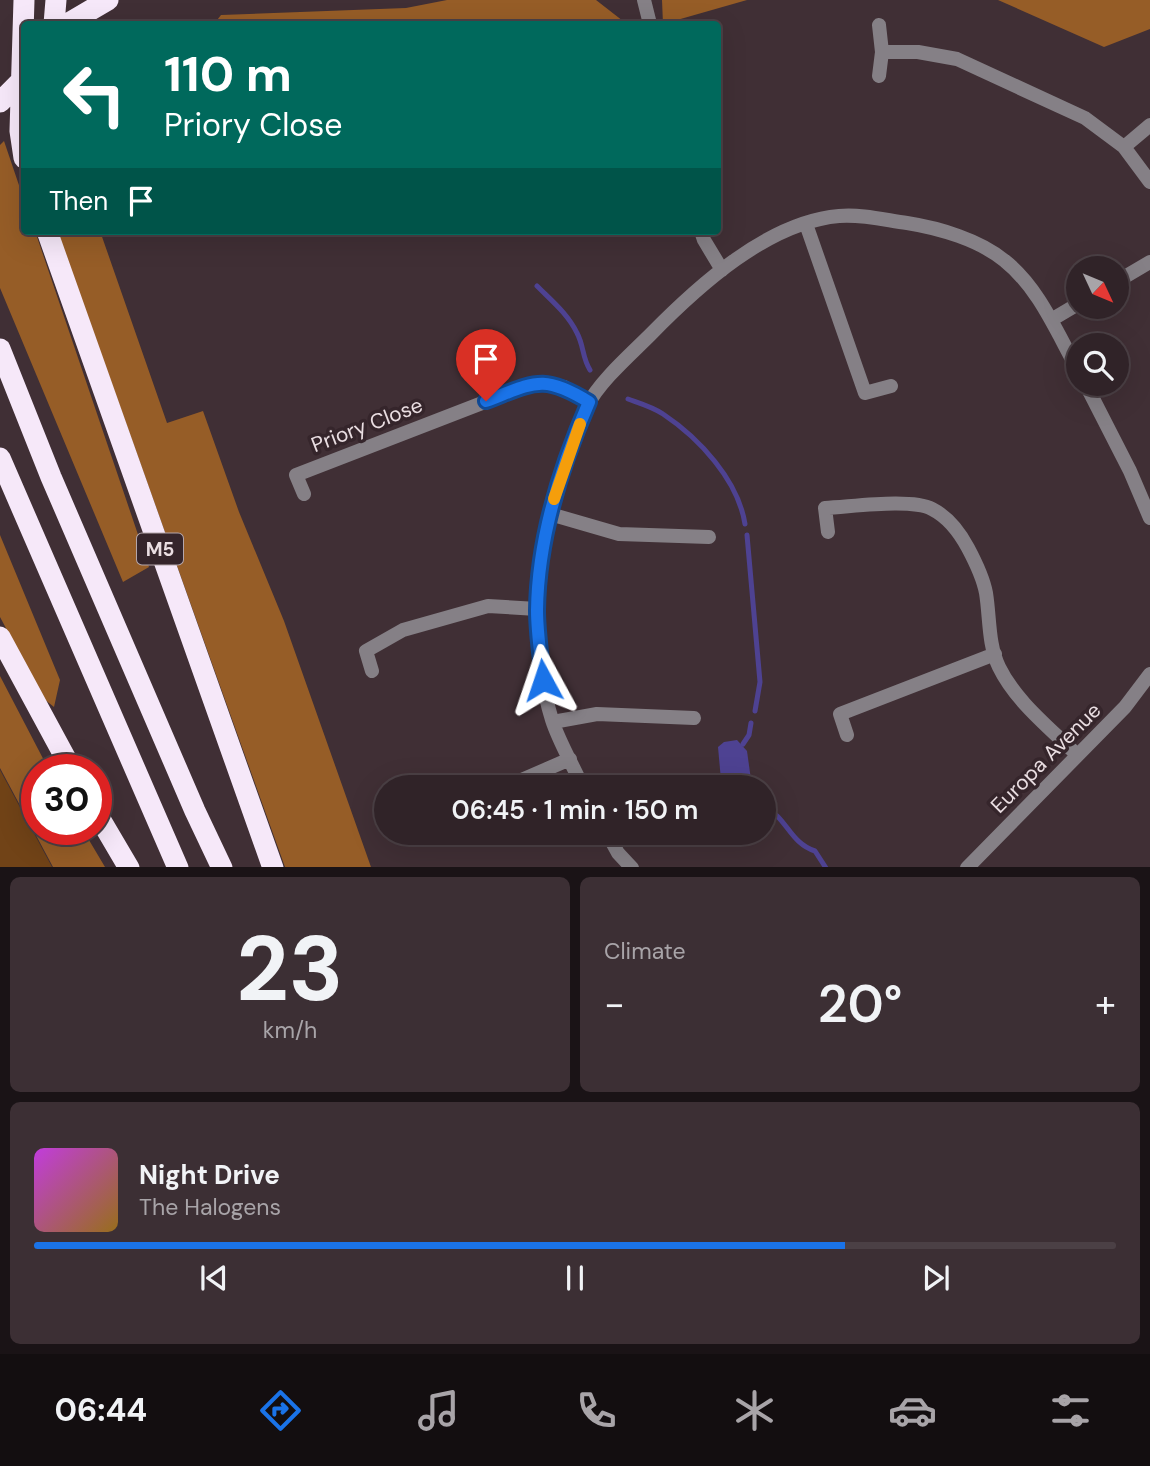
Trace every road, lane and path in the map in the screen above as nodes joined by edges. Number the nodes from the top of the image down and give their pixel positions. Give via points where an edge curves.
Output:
1 (24, 0) edge
2 (57, 0) edge
3 (108, 0) edge
4 (644, 0) edge
5 (24, 21) edge
6 (54, 21) edge
7 (72, 21) edge
8 (649, 21) edge
9 (879, 25) dead end
10 (882, 52) junction
11 (879, 76) dead end
12 (21, 81) edge
13 (0, 102) edge
14 (21, 118) edge
15 (1150, 125) edge
16 (21, 138) edge
17 (1124, 148) junction
18 (1150, 182) edge
19 (806, 224) junction
20 (48, 235) edge
21 (702, 235) edge
22 (1150, 262) edge
23 (722, 270) junction
24 (1129, 274) edge
25 (1066, 311) edge
26 (1051, 320) junction
27 (1066, 348) edge
28 (0, 349) edge
29 (891, 386) dead end
30 (1092, 396) edge
31 (589, 402) junction
32 (0, 458) edge
33 (304, 494) dead end
34 (550, 514) junction
35 (1150, 518) edge
36 (828, 531) dead end
37 (709, 537) dead end
38 (537, 608) junction
39 (0, 637) edge
40 (995, 654) junction
41 (372, 671) dead end
42 (1148, 681) edge
43 (694, 718) dead end
44 (553, 722) junction
45 (847, 735) dead end
46 (63, 754) edge
47 (1077, 755) junction
48 (570, 759) junction
49 (533, 775) edge
50 (577, 775) edge
51 (112, 839) edge
52 (614, 845) edge
53 (974, 865) edge
54 (129, 867) edge
55 (178, 867) edge
56 (222, 867) edge
57 (273, 867) edge
58 (632, 867) edge

1 - 5 highway
2 - 6 highway
3 - 7 highway
4 - 8 street
9 - 10 street
10 - 11 street
10 - 17 street via 957,59 1085,118
12 - 13 highway
14 - 16 highway
15 - 17 street
17 - 18 street
19 - 23 street via 775,234
19 - 26 street via 837,216 863,217 923,226 974,243 1021,275
19 - 29 street via 866,393
20 - 57 highway, M5
21 - 23 street
22 - 24 street
23 - 31 street via 669,315
25 - 26 street
26 - 27 street
28 - 56 highway via 51,477
30 - 35 street
31 - 33 street, Priory Close via 564,387 534,383 296,475
31 - 34 street
32 - 55 highway
34 - 37 street via 618,534
34 - 38 street
36 - 40 street via 825,508 909,505 931,508 950,521 979,569
38 - 41 street via 488,606 403,630 366,651
38 - 44 street via 543,680
39 - 46 highway
40 - 45 street via 840,714
40 - 47 street via 1018,697
42 - 47 street, Europa Avenue
43 - 44 street via 597,714
44 - 48 street
47 - 53 street, Europa Avenue
48 - 49 street
48 - 50 street
51 - 54 highway
52 - 58 street

